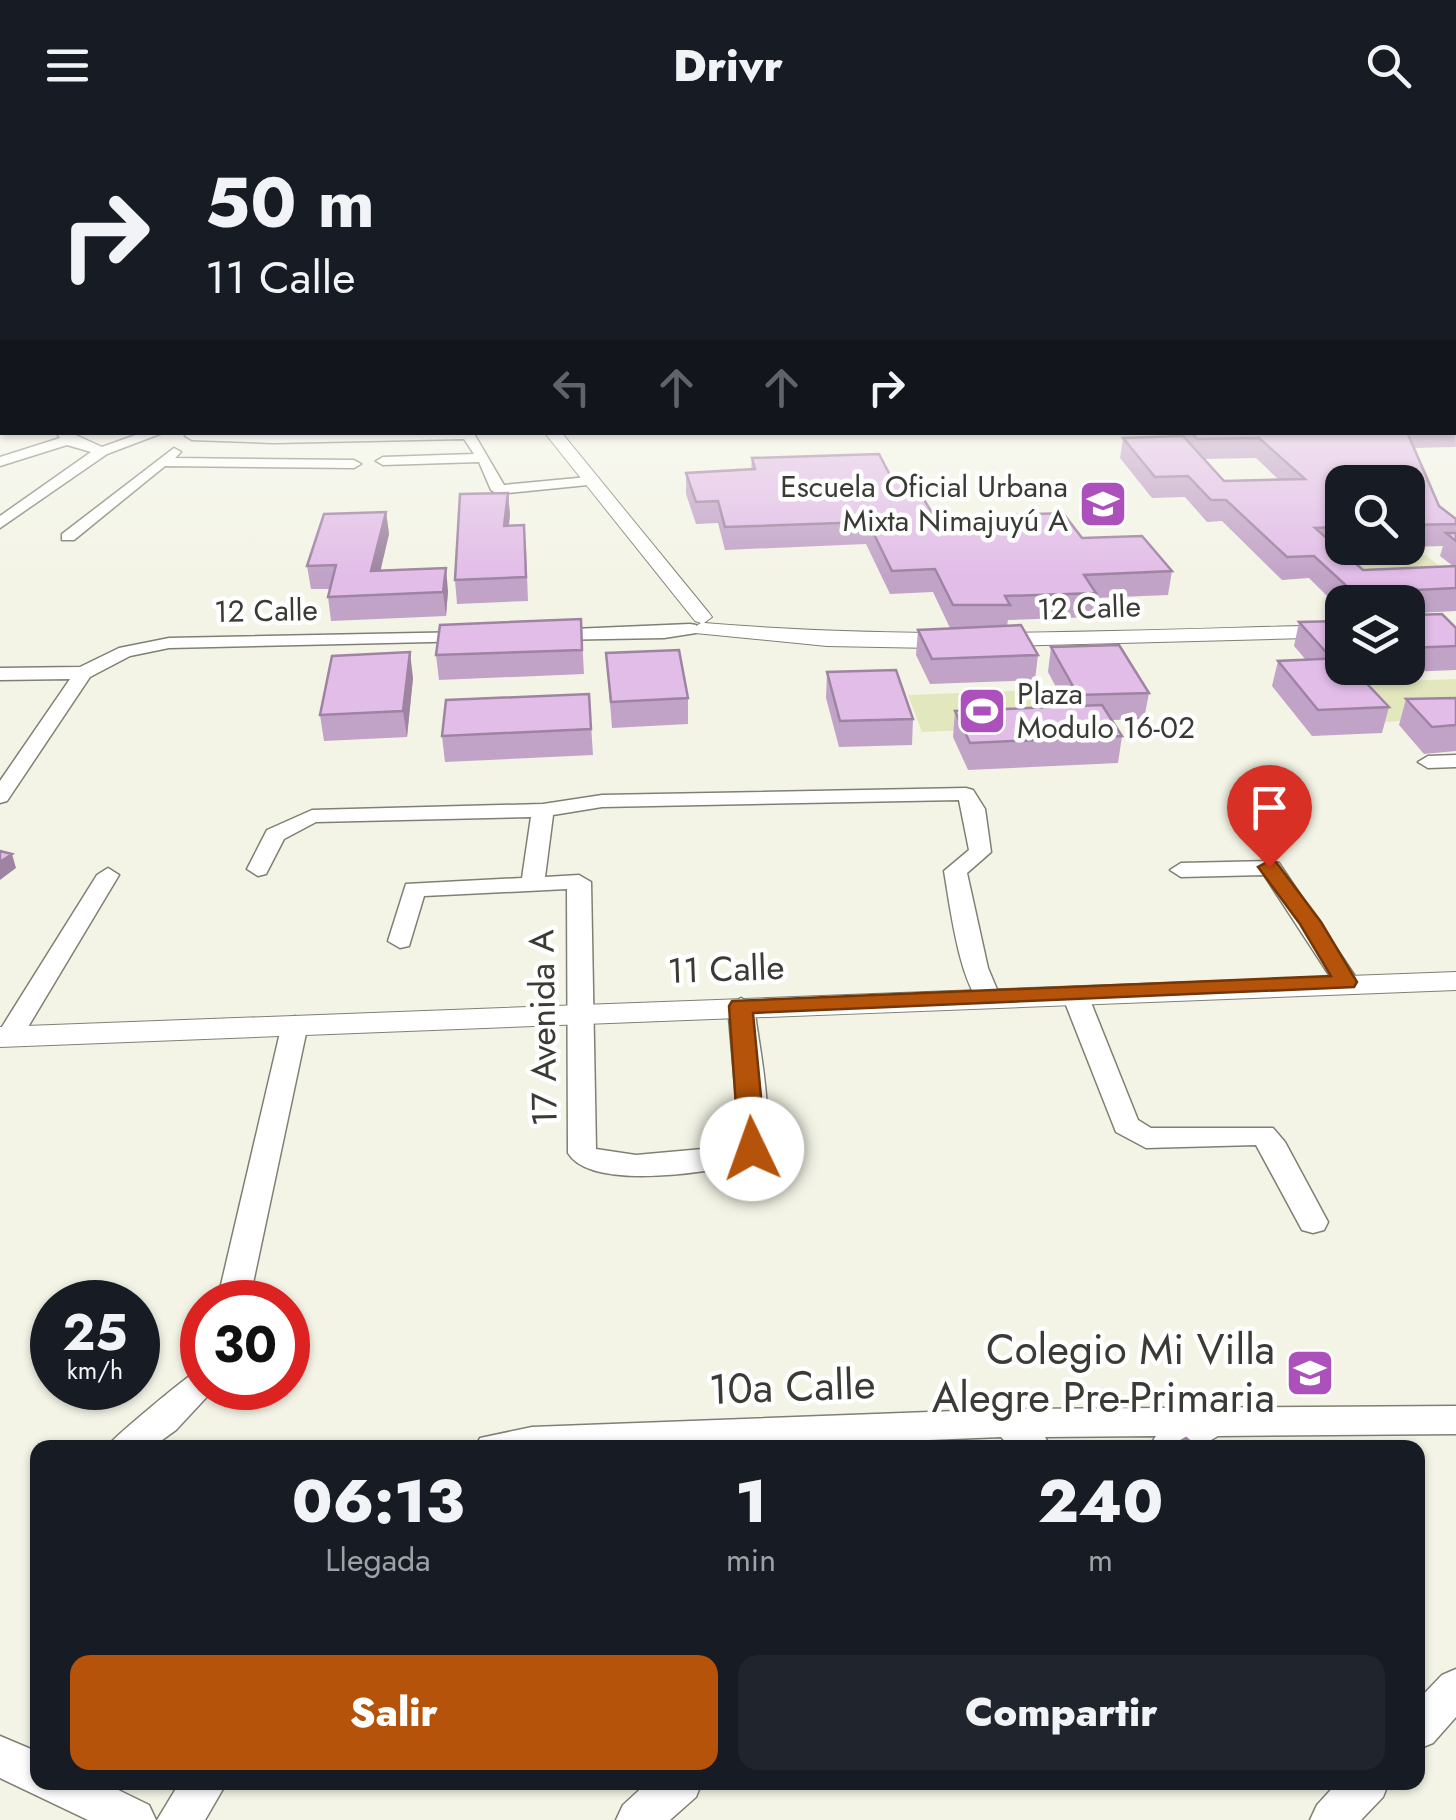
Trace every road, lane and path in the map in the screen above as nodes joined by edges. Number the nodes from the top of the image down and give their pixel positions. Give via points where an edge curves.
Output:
1 (150, 435) edge
2 (193, 435) edge
3 (236, 435) edge
4 (358, 435) edge
5 (468, 435) edge
6 (554, 435) edge
7 (277, 436) edge
8 (63, 437) edge
9 (102, 451) junction
10 (484, 458) junction
11 (383, 461) dead end
12 (0, 462) edge
13 (162, 462) junction
14 (354, 464) dead end
15 (588, 481) junction
16 (3, 518) edge
17 (68, 538) dead end
18 (694, 619) junction
19 (1325, 631) edge
20 (495, 636) edge
21 (534, 636) edge
22 (83, 673) junction
23 (0, 674) edge
24 (1456, 761) edge
25 (1428, 762) dead end
26 (0, 797) edge
27 (542, 810) junction
28 (258, 869) dead end
29 (1181, 870) dead end
30 (108, 875) dead end
31 (532, 884) junction
32 (400, 941) dead end
33 (1346, 982) junction
34 (1452, 986) edge
35 (1075, 995) junction
36 (988, 999) junction
37 (741, 1006) junction
38 (580, 1012) junction
39 (295, 1024) junction
40 (4, 1037) edge
41 (1314, 1222) dead end
42 (238, 1280) edge
43 (180, 1404) edge
44 (1456, 1420) edge
45 (1213, 1422) junction
46 (1022, 1435) edge
47 (135, 1440) edge
48 (614, 1440) edge
49 (1180, 1440) edge
50 (1456, 1688) edge
51 (1425, 1721) edge
52 (0, 1756) edge
53 (30, 1770) edge
54 (72, 1790) edge
55 (200, 1790) edge
56 (672, 1790) edge
57 (1360, 1790) edge
58 (134, 1820) edge
59 (179, 1820) edge
60 (638, 1820) edge
61 (1332, 1820) edge

1 - 9 street
2 - 13 street
3 - 7 street
4 - 7 street
5 - 10 street
6 - 15 street
8 - 9 street
8 - 12 street
9 - 16 street
10 - 11 street
10 - 15 street via 498,490
13 - 14 street
13 - 17 street
15 - 18 street
18 - 19 street, 12 Calle via 776,635 934,642
18 - 21 street, 12 Calle via 635,634
20 - 22 street, 12 Calle via 169,644 126,652
22 - 23 street
22 - 26 street
24 - 25 street
27 - 28 street via 312,816 274,835
27 - 31 street
27 - 36 street via 602,801 966,794 980,852 955,871
29 - 33 street via 1271,868
30 - 40 street
31 - 32 street via 412,890
31 - 38 street, 17 Avenida A via 579,882
33 - 34 street, 11 Calle
33 - 35 street, 11 Calle
35 - 36 street, 11 Calle
35 - 41 street via 1135,1134 1262,1135
36 - 37 street, 11 Calle
37 - 38 street, 11 Calle
37 - 38 street, 17 Avenida A via 752,1149 618,1166 582,1153
38 - 39 street, 11 Calle
39 - 40 street, 11 Calle
39 - 42 street
43 - 47 street
44 - 45 street, 10a Calle
45 - 46 street, 10a Calle
45 - 49 street
46 - 48 street, 10a Calle
50 - 51 street
52 - 53 street
54 - 58 street
55 - 59 street
56 - 60 street
57 - 61 street

